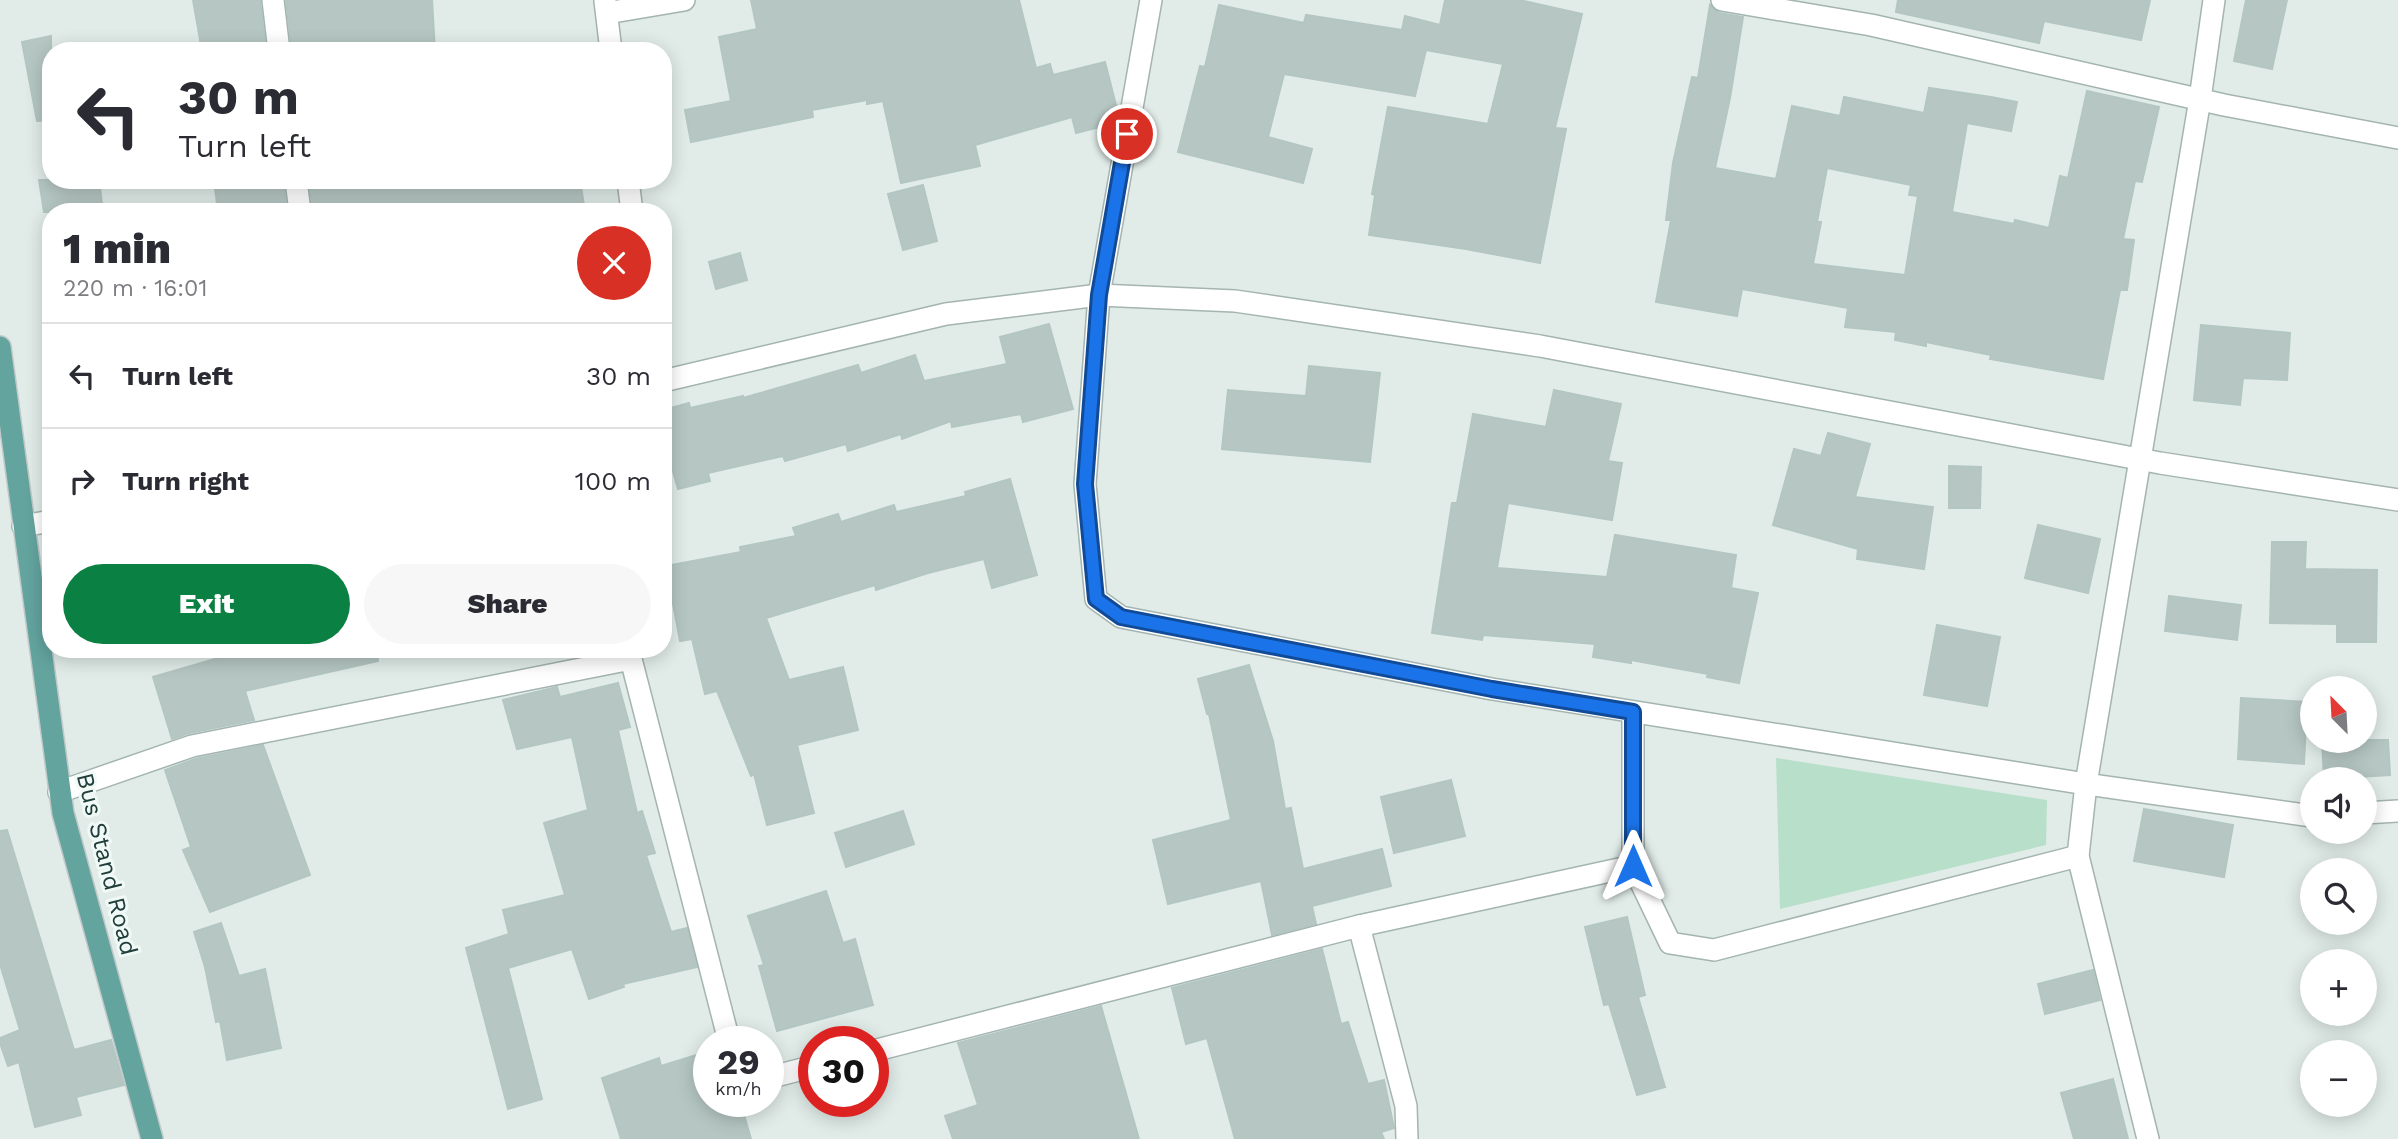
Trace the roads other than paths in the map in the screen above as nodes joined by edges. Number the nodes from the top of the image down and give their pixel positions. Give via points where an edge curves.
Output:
1 (273, 0) edge
2 (684, 0) edge
3 (1151, 0) edge
4 (1722, 0) edge
5 (2214, 0) edge
6 (606, 7) edge
7 (278, 42) edge
8 (610, 42) edge
9 (2200, 99) junction
10 (2398, 138) edge
11 (1099, 295) junction
12 (0, 347) edge
13 (672, 379) edge
14 (2, 394) edge
15 (2140, 459) junction
16 (2398, 500) edge
17 (42, 523) edge
18 (23, 526) junction
19 (1633, 712) junction
20 (2086, 784) junction
21 (60, 792) junction
22 (2398, 811) edge
23 (2377, 812) edge
24 (2300, 814) edge
25 (2078, 856) junction
26 (1633, 866) junction
27 (1359, 926) junction
28 (725, 1026) edge
29 (889, 1047) edge
30 (152, 1139) edge
31 (1407, 1139) edge
32 (2148, 1139) edge

1 - 7 street
2 - 6 street
3 - 11 street
4 - 9 street via 1871,25
5 - 9 street
6 - 8 street
9 - 10 street
9 - 15 street
11 - 13 street via 946,314
11 - 15 street via 1235,301 1540,346
11 - 19 street via 1085,484 1096,599 1121,617
12 - 14 main road, Bus Stand Road
14 - 18 main road, Bus Stand Road
15 - 16 street
15 - 20 street
17 - 18 street
18 - 21 main road, Bus Stand Road
19 - 20 street
19 - 26 street
20 - 24 street
20 - 25 street
21 - 28 street via 192,746 631,659
21 - 30 main road, Bus Stand Road
22 - 23 street
25 - 26 street via 1714,950 1670,943
25 - 32 street
26 - 27 street
27 - 29 street
27 - 31 street via 1406,1106

